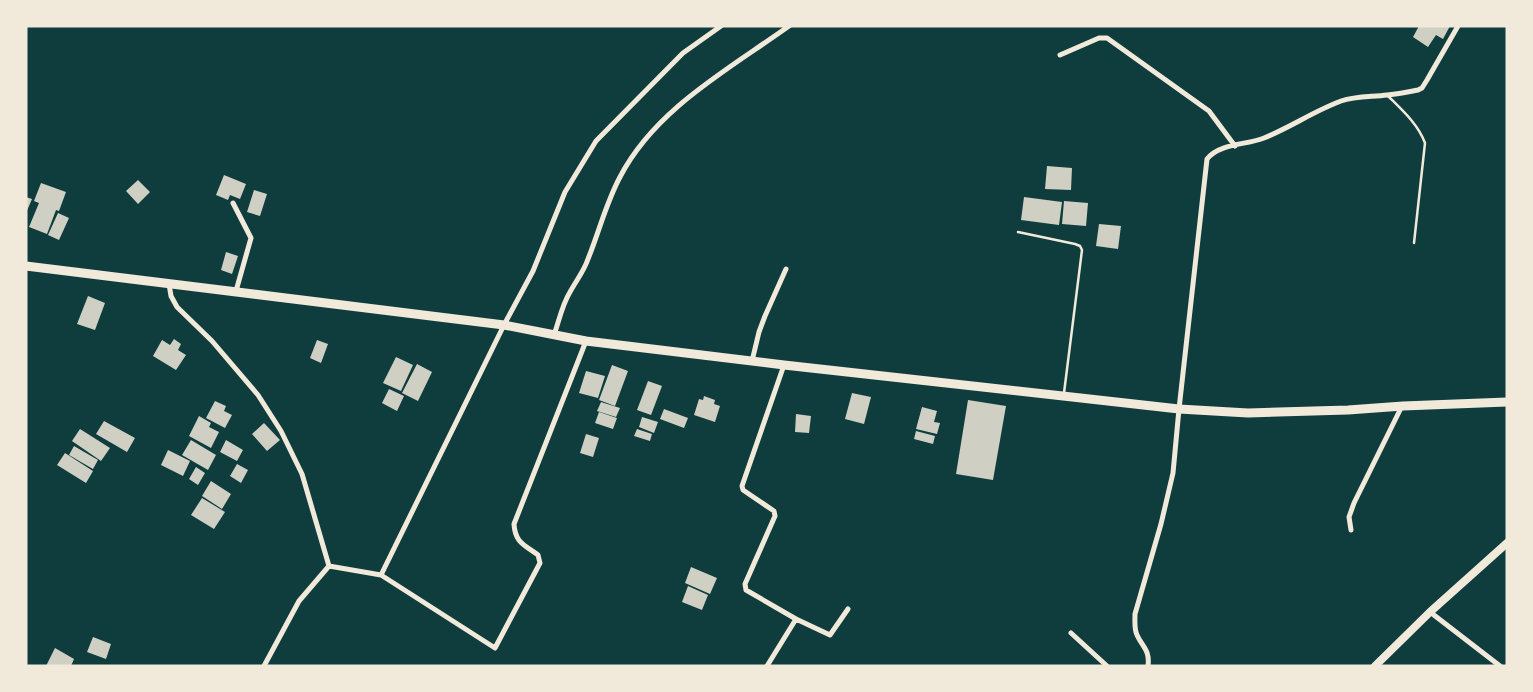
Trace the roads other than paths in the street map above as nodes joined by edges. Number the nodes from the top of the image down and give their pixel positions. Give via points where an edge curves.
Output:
1 (721, 26) edge
2 (789, 26) edge
3 (1458, 26) edge
4 (1060, 55) dead end
5 (1387, 95) junction
6 (1235, 146) junction
7 (233, 204) dead end
8 (1018, 232) dead end
9 (1414, 243) dead end
10 (26, 266) edge
11 (786, 269) dead end
12 (169, 284) junction
13 (236, 291) junction
14 (504, 325) junction
15 (554, 335) junction
16 (586, 341) junction
17 (752, 361) junction
18 (784, 365) junction
19 (1064, 397) junction
20 (1507, 402) edge
21 (1403, 406) junction
22 (1179, 409) junction
23 (1351, 530) dead end
24 (1507, 543) edge
25 (329, 566) junction
26 (380, 575) junction
27 (848, 609) dead end
28 (1430, 612) junction
29 (796, 619) junction
30 (1071, 633) dead end
31 (264, 666) edge
32 (766, 666) edge
33 (1107, 666) edge
34 (1148, 666) edge
35 (1374, 666) edge
36 (1500, 666) edge

1 - 14 street via 683,53 596,141 565,192 533,271
2 - 15 street via 712,79 659,123 642,143 610,198 588,260 569,292
3 - 5 street via 1422,88
4 - 6 street via 1107,38 1209,111
5 - 6 street via 1342,101 1263,139
5 - 9 lane via 1421,132 1425,143
6 - 22 street via 1210,155 1206,164
7 - 13 street via 251,238
8 - 19 lane via 1076,244 1082,250
10 - 12 highway
11 - 17 street via 759,332
12 - 13 highway
12 - 25 street via 177,307 212,341 258,395 281,431 302,474
13 - 14 highway
14 - 15 highway
14 - 26 street
15 - 16 highway
16 - 17 highway
16 - 26 street via 514,524 518,541 538,555 540,563 495,648
17 - 18 highway
18 - 19 highway
18 - 29 street via 742,486 743,490 774,511 775,516 745,587 748,592
19 - 22 highway
20 - 21 highway
21 - 22 highway via 1248,413
21 - 23 street via 1354,503
22 - 34 street via 1173,473 1135,614 1134,623 1147,650
24 - 28 main road
25 - 26 street
25 - 31 street via 299,602
27 - 29 street via 830,635
28 - 35 main road
28 - 36 street
29 - 32 street
30 - 33 street

